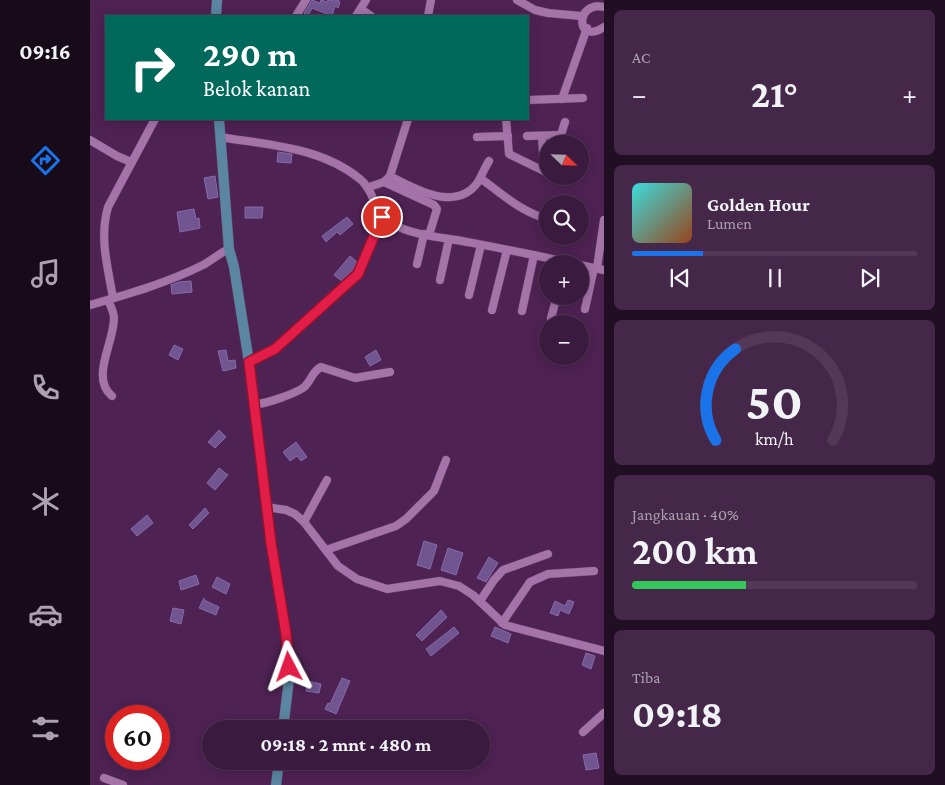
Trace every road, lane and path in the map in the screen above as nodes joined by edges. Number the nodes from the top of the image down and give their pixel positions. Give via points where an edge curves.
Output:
1 (218, 0) edge
2 (306, 0) edge
3 (366, 0) edge
4 (431, 0) edge
5 (517, 0) edge
6 (600, 4) edge
7 (360, 9) junction
8 (216, 15) edge
9 (297, 15) edge
10 (357, 15) edge
11 (369, 15) edge
12 (428, 15) edge
13 (581, 16) junction
14 (604, 26) edge
15 (587, 28) junction
16 (583, 98) dead end
17 (562, 99) junction
18 (529, 100) edge
19 (154, 120) edge
20 (220, 120) edge
21 (408, 120) edge
22 (506, 120) edge
23 (565, 122) dead end
24 (560, 135) edge
25 (508, 136) junction
26 (527, 136) dead end
27 (539, 136) edge
28 (220, 137) junction
29 (477, 137) dead end
30 (90, 140) edge
31 (489, 161) dead end
32 (131, 162) junction
33 (539, 169) edge
34 (480, 178) junction
35 (387, 179) junction
36 (369, 188) junction
37 (539, 216) edge
38 (382, 217) junction
39 (604, 220) edge
40 (426, 235) junction
41 (449, 239) junction
42 (481, 245) junction
43 (229, 249) junction
44 (507, 250) junction
45 (534, 255) junction
46 (539, 256) edge
47 (416, 264) dead end
48 (598, 268) edge
49 (440, 280) dead end
50 (469, 294) dead end
51 (111, 299) junction
52 (90, 305) edge
53 (585, 309) dead end
54 (492, 310) dead end
55 (522, 311) dead end
56 (249, 362) junction
57 (390, 372) dead end
58 (112, 396) dead end
59 (254, 405) junction
60 (446, 460) dead end
61 (327, 480) dead end
62 (266, 507) junction
63 (304, 522) junction
64 (326, 550) junction
65 (548, 554) dead end
66 (594, 571) dead end
67 (480, 601) junction
68 (502, 623) junction
69 (604, 651) edge
70 (604, 713) edge
71 (284, 720) edge
72 (583, 732) dead end
73 (278, 770) edge
74 (104, 778) dead end
75 (123, 785) edge
76 (276, 785) edge

1 - 8 main road
2 - 9 street
3 - 7 street
4 - 12 street
5 - 13 street via 535,10
6 - 13 street via 588,5
7 - 10 street
7 - 11 street
13 - 15 street
14 - 15 street via 595,30
15 - 17 street
16 - 17 street
17 - 18 street
19 - 32 street
20 - 28 main road
21 - 35 street
22 - 25 street
23 - 24 street
25 - 29 street
25 - 33 street via 509,154
26 - 27 street
28 - 36 street via 311,152 350,172
28 - 43 main road
30 - 32 street
31 - 34 street
32 - 51 street via 108,207 104,222
34 - 35 street via 469,191 455,197 431,194
34 - 37 street via 521,208
35 - 36 street
35 - 40 street via 437,209
36 - 38 street
38 - 40 street
38 - 56 street via 358,274 275,349
39 - 48 street
40 - 41 street
40 - 47 street
41 - 42 street
41 - 49 street
42 - 44 street
42 - 50 street
43 - 51 street via 175,278
43 - 56 main road
44 - 45 street
44 - 54 street
45 - 46 street
45 - 55 street
48 - 53 street
51 - 52 street
51 - 58 street via 114,321 98,368 99,383 104,392
56 - 59 main road
57 - 59 street via 355,378 321,367 315,370 302,389
59 - 62 main road
60 - 64 street via 434,491 406,519 396,526
61 - 63 street
62 - 63 street via 290,511
62 - 71 main road via 288,655
63 - 64 street
64 - 67 street via 348,574 377,587 387,589 440,582 460,586
65 - 67 street via 504,570
66 - 68 street via 548,574 530,582
67 - 68 street
68 - 69 street
70 - 72 street
73 - 76 main road
74 - 75 street

